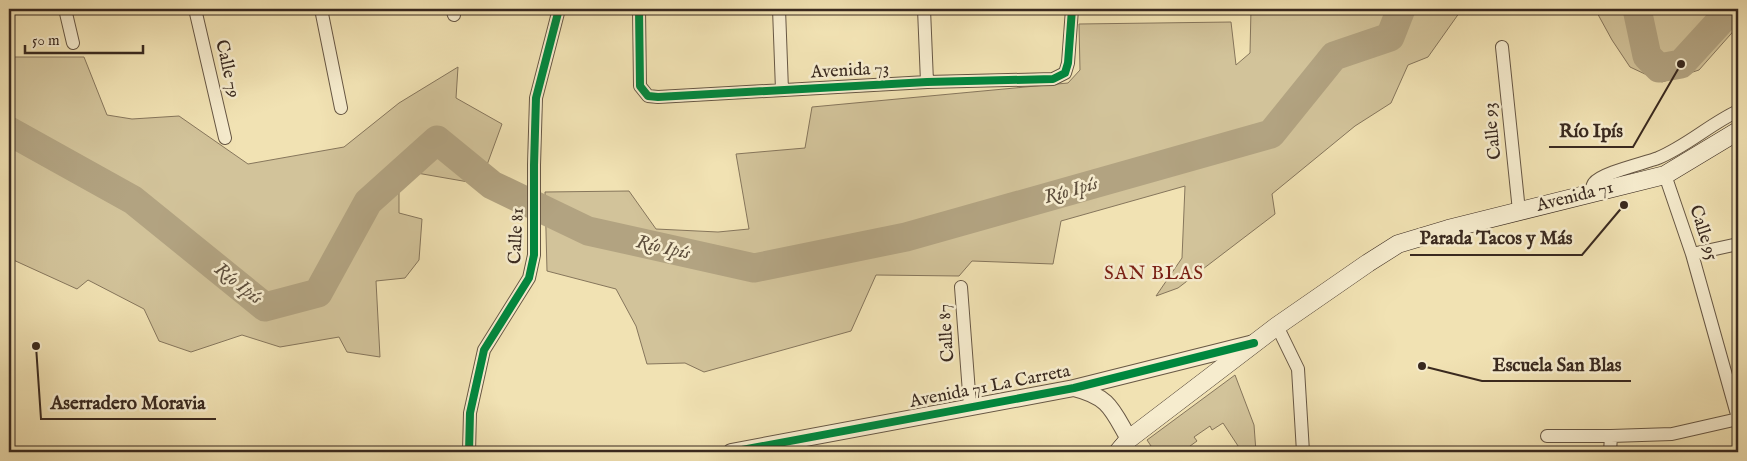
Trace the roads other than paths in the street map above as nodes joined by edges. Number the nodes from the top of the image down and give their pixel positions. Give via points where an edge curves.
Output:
1 (65, 9) edge
2 (195, 9) edge
3 (321, 9) edge
4 (559, 9) edge
5 (639, 9) edge
6 (779, 9) edge
7 (924, 9) edge
8 (1072, 9) edge
9 (73, 43) dead end
10 (1502, 47) dead end
11 (927, 82) junction
12 (782, 90) junction
13 (341, 108) dead end
14 (1738, 111) edge
15 (1738, 131) edge
16 (225, 138) dead end
17 (1665, 175) junction
18 (1590, 194) junction
19 (1519, 211) junction
20 (1738, 244) edge
21 (1692, 254) junction
22 (961, 287) dead end
23 (1277, 326) junction
24 (1254, 343) junction
25 (1074, 388) junction
26 (970, 406) junction
27 (1738, 418) edge
28 (1547, 436) dead end
29 (1610, 436) junction
30 (1124, 446) edge
31 (469, 452) edge
32 (731, 452) edge
33 (1302, 452) edge
34 (1610, 452) edge

1 - 9 street
2 - 16 street, Calle 79
3 - 13 street
4 - 31 street, Calle 81 via 536,98 534,255 530,278 484,350 470,413
5 - 12 street, Avenida 73 via 640,86 648,96
6 - 12 street
7 - 11 street
8 - 11 street, Avenida 73 via 1065,73 1053,79
10 - 19 street, Calle 93
11 - 12 street, Avenida 73
14 - 18 street via 1660,157 1594,182
15 - 17 main road, Avenida 71
17 - 18 main road, Avenida 71
17 - 21 street, Calle 95
18 - 19 main road, Avenida 71
19 - 23 main road, Avenida 71 via 1398,244
20 - 21 street
21 - 27 street, Calle 95
22 - 26 street, Calle 87
23 - 24 main road, Avenida 71
23 - 33 street via 1298,369
24 - 25 street, Avenida 71 La Carreta
24 - 30 main road, Avenida 71
25 - 26 street, Avenida 71 La Carreta
25 - 30 street via 1089,391 1104,400 1112,410
26 - 32 street, Avenida 71 La Carreta
27 - 29 street via 1672,434
28 - 29 street
29 - 34 street

